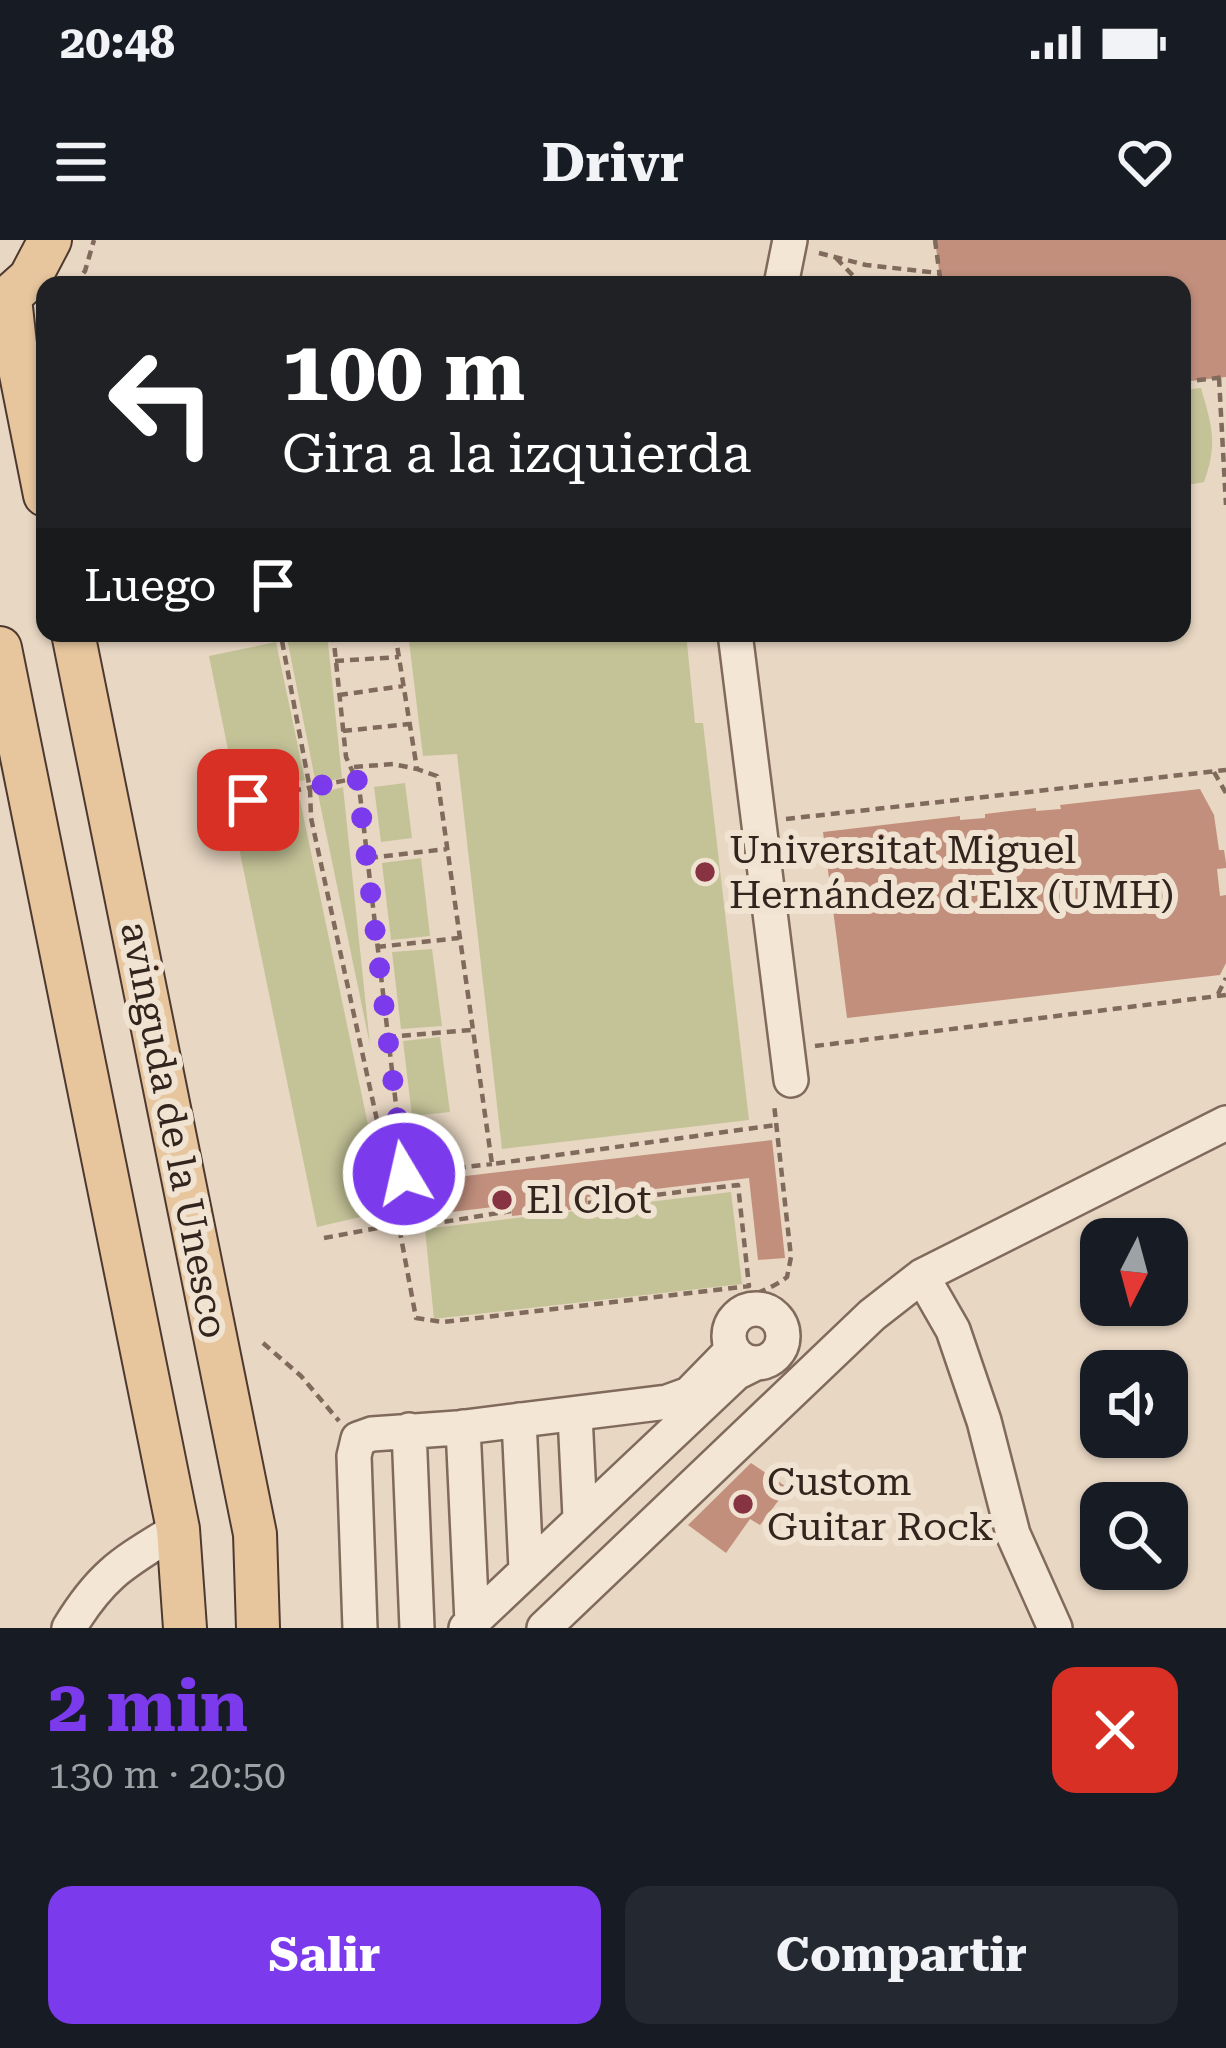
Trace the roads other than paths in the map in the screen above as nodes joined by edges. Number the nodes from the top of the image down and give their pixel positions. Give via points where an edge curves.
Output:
1 (50, 240) edge
2 (803, 244) edge
3 (786, 276) edge
4 (794, 276) edge
5 (5, 302) edge
6 (36, 450) edge
7 (75, 642) edge
8 (736, 642) edge
9 (746, 642) edge
10 (0, 648) edge
11 (1226, 1123) edge
12 (922, 1276) junction
13 (745, 1352) junction
14 (802, 1383) junction
15 (630, 1408) junction
16 (575, 1415) junction
17 (519, 1420) junction
18 (463, 1427) junction
19 (409, 1430) junction
20 (633, 1468) junction
21 (580, 1517) junction
22 (178, 1529) junction
23 (526, 1569) junction
24 (469, 1625) edge
25 (69, 1628) edge
26 (185, 1628) edge
27 (258, 1628) edge
28 (360, 1628) edge
29 (417, 1628) edge
30 (544, 1628) edge
31 (1055, 1628) edge

1 - 5 main road via 30,278
2 - 3 street
2 - 4 street
5 - 6 main road
7 - 27 main road, avinguda de la Unesco via 255,1534
8 - 9 street via 792,1072
10 - 22 main road, avinguda de la Unesco
11 - 12 street
12 - 14 street
12 - 31 street via 953,1330 1013,1534
13 - 14 street
13 - 15 street via 689,1394
13 - 20 street via 736,1373
14 - 30 street
15 - 16 street
15 - 20 street
16 - 17 street
16 - 21 street
17 - 18 street
17 - 23 street
18 - 19 street
18 - 24 street
19 - 28 street via 358,1439
19 - 29 street
20 - 21 street
21 - 23 street
22 - 25 street via 106,1577
22 - 26 main road, avinguda de la Unesco
23 - 24 street

